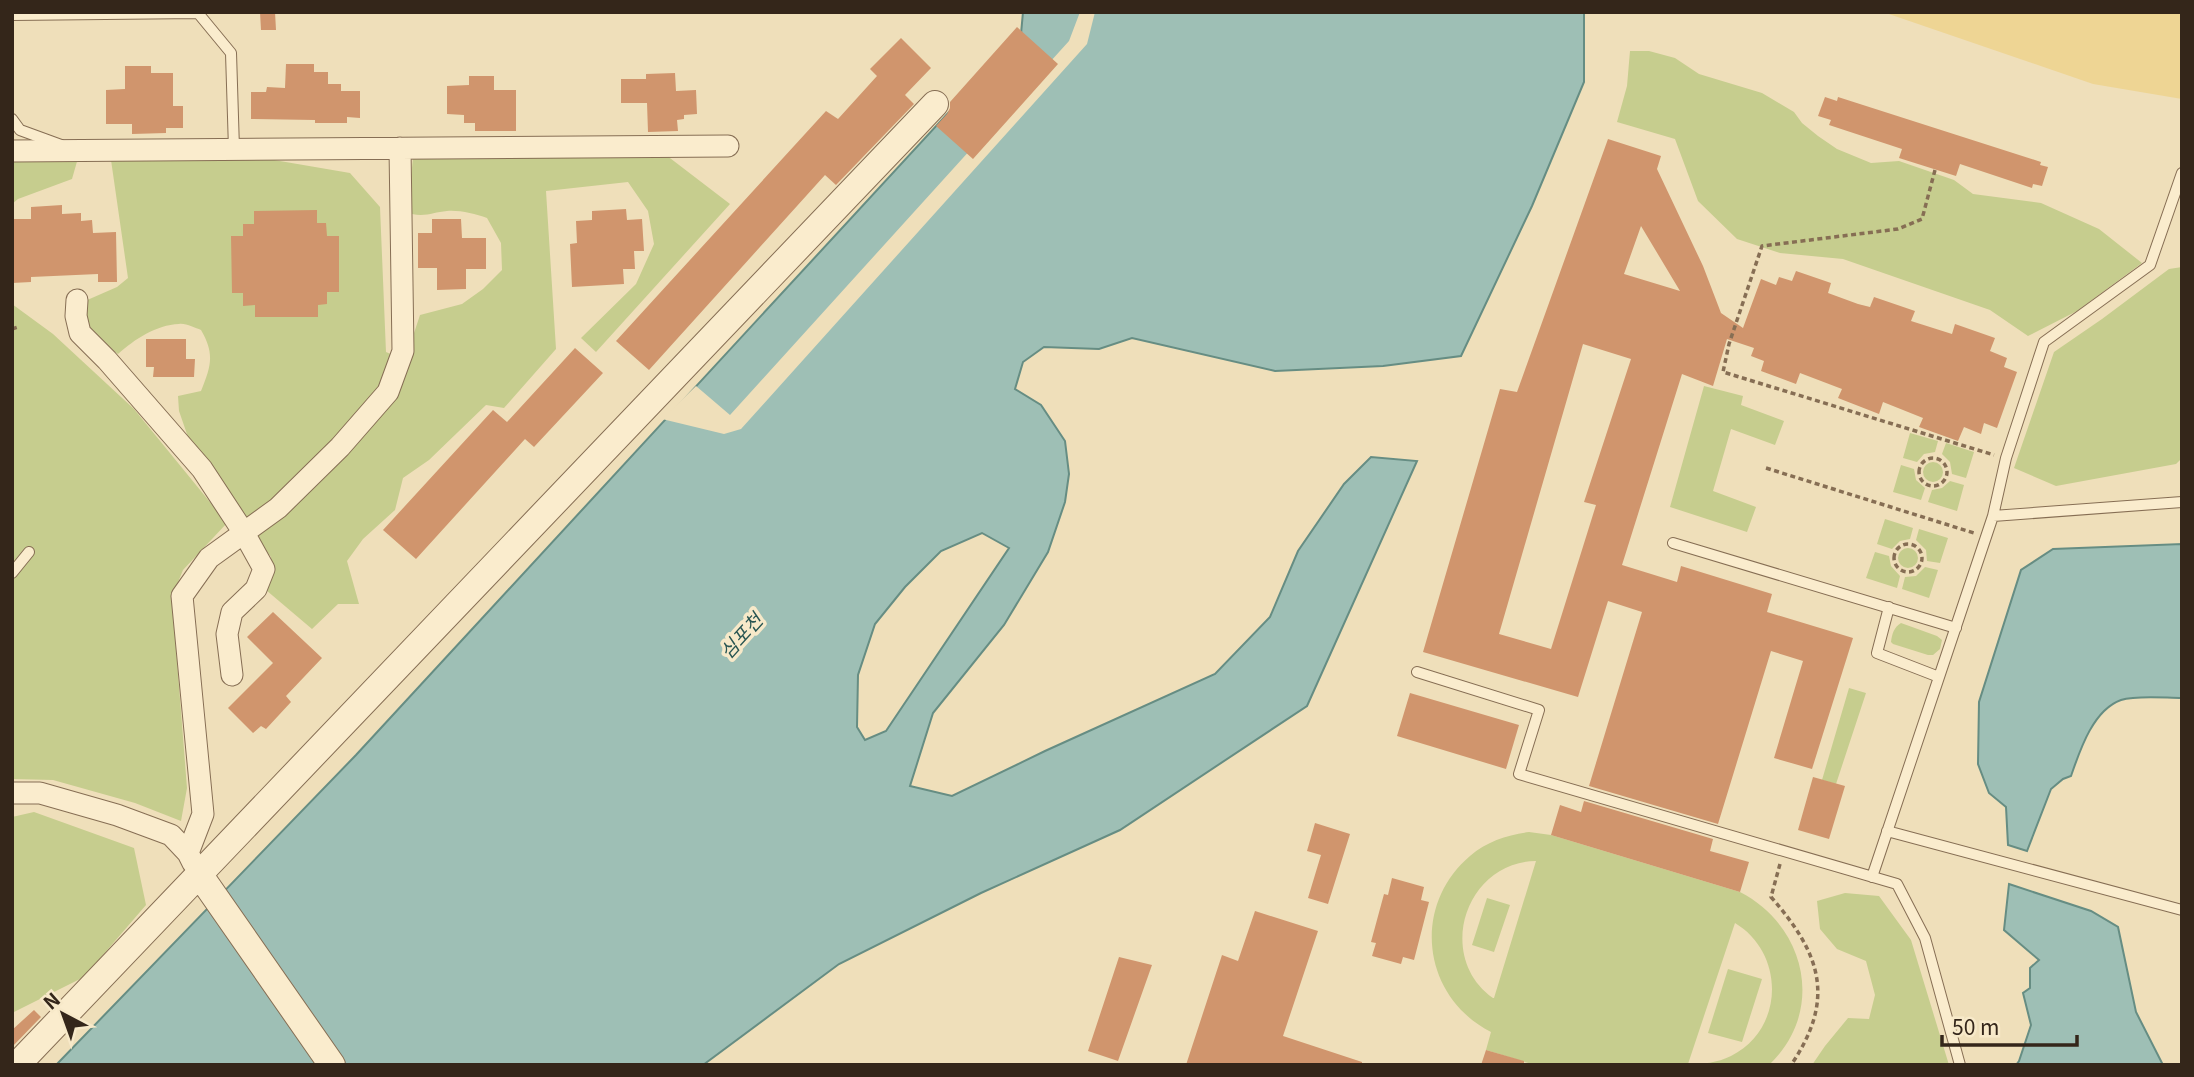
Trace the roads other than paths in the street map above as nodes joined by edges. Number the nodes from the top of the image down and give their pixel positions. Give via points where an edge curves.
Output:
1 (12, 15) edge
2 (935, 104) dead end
3 (12, 119) edge
4 (728, 146) dead end
5 (400, 148) junction
6 (234, 149) junction
7 (75, 150) junction
8 (12, 151) edge
9 (2182, 173) edge
10 (77, 300) dead end
11 (2182, 502) edge
12 (1993, 516) junction
13 (244, 533) junction
14 (1673, 543) dead end
15 (29, 552) dead end
16 (12, 573) edge
17 (1889, 607) junction
18 (1956, 628) junction
19 (1417, 672) dead end
20 (232, 675) dead end
21 (1939, 677) junction
22 (12, 793) edge
23 (1887, 831) junction
24 (193, 863) junction
25 (1872, 877) junction
26 (2182, 910) edge
27 (17, 1065) edge
28 (332, 1065) edge
29 (1960, 1065) edge

1 - 6 lane via 198,13 231,53
2 - 24 street
3 - 7 lane via 20,130
4 - 5 street
5 - 6 street
5 - 13 street via 404,351 388,392 278,508
6 - 7 street
7 - 8 street
9 - 12 lane via 2150,265 2044,342 2006,458
10 - 13 street via 80,333 202,469
11 - 12 lane
12 - 18 lane
13 - 20 street via 264,569 256,589 232,612 227,634
13 - 24 street via 209,558 182,596 203,814
14 - 17 lane
15 - 16 lane
17 - 18 lane
17 - 21 lane via 1877,653
18 - 21 lane
19 - 25 lane via 1539,710 1519,774
21 - 23 lane
22 - 24 street via 40,793 171,835
23 - 25 lane
23 - 26 lane
24 - 27 street
24 - 28 street
25 - 29 lane via 1897,884 1925,938

